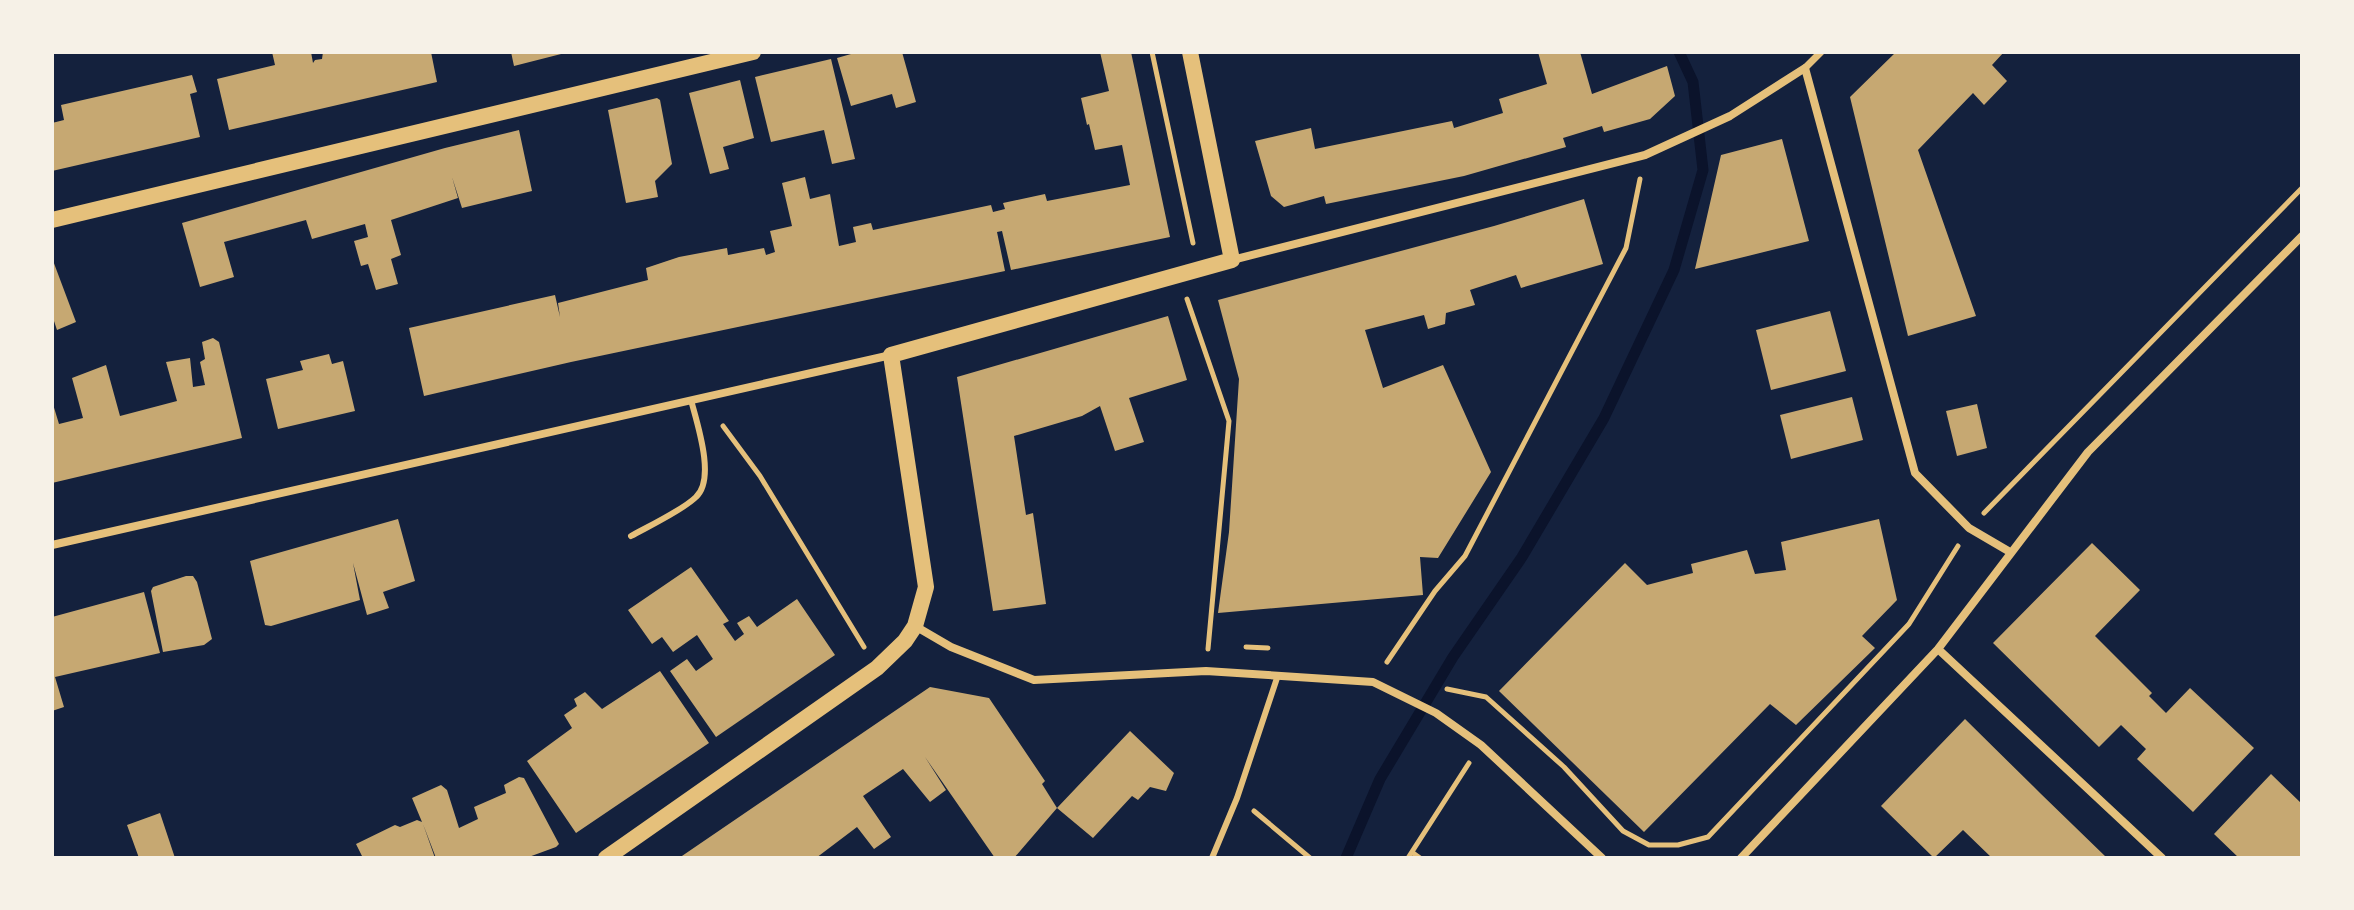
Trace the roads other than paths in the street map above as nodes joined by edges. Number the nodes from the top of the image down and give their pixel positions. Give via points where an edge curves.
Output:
1 (753, 52) edge
2 (1190, 52) edge
3 (1821, 52) edge
4 (1805, 68) junction
5 (52, 220) edge
6 (2302, 236) edge
7 (1232, 260) junction
8 (891, 355) junction
9 (691, 400) junction
10 (631, 536) dead end
11 (52, 545) edge
12 (2010, 552) junction
13 (915, 626) junction
14 (1938, 649) junction
15 (1278, 675) junction
16 (606, 858) edge
17 (1212, 858) edge
18 (1602, 858) edge
19 (1741, 858) edge
20 (2162, 858) edge

1 - 5 main road
2 - 7 main road
3 - 4 street
4 - 7 street via 1730,116 1645,155
4 - 12 street via 1915,473 1969,528
6 - 12 street via 2088,452
7 - 8 main road
8 - 9 street
8 - 13 main road via 926,587
9 - 10 lane via 706,469 698,497
9 - 11 street
12 - 14 street
13 - 15 street via 951,647 1034,680 1206,671
13 - 16 main road via 877,668
14 - 19 street
14 - 20 street
15 - 17 lane
15 - 18 street via 1373,682 1436,713 1481,745

